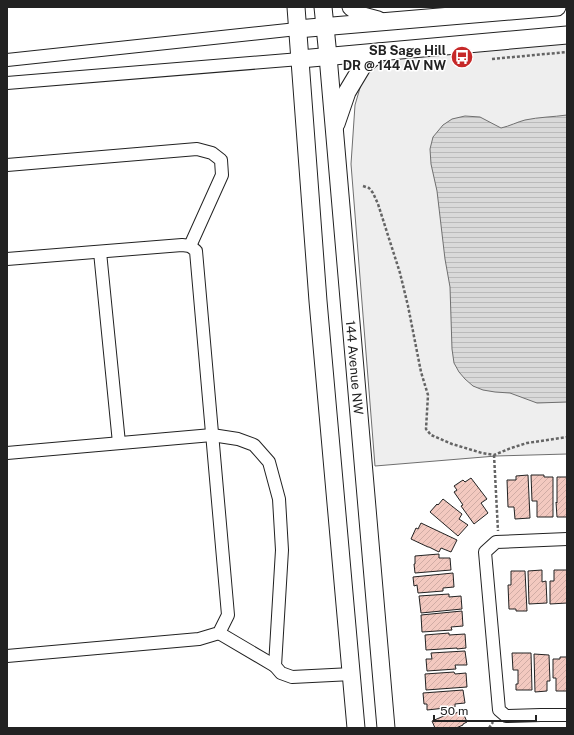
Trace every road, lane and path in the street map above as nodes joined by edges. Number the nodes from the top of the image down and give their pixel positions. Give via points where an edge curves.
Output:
1 (296, 7) edge
2 (323, 7) edge
3 (351, 7) edge
4 (557, 7) edge
5 (384, 22) junction
6 (325, 26) junction
7 (298, 29) junction
8 (567, 35) edge
9 (379, 52) junction
10 (328, 56) junction
11 (300, 59) junction
12 (7, 60) edge
13 (7, 83) edge
14 (334, 131) junction
15 (7, 165) edge
16 (363, 186) dead end
17 (190, 246) junction
18 (100, 252) junction
19 (7, 259) edge
20 (212, 435) junction
21 (567, 437) edge
22 (119, 443) junction
23 (7, 453) edge
24 (494, 455) junction
25 (567, 539) edge
26 (496, 542) junction
27 (219, 633) junction
28 (7, 656) edge
29 (275, 666) junction
30 (352, 674) junction
31 (567, 715) edge
32 (356, 728) edge
33 (386, 728) edge

1 - 7 main road
2 - 6 main road, 144 Avenue NW
3 - 5 main road via 363,16
4 - 5 main road
5 - 6 main road
6 - 7 main road
6 - 10 main road, 144 Avenue NW
7 - 11 main road
7 - 12 street
8 - 9 main road
9 - 10 main road
9 - 14 main road via 362,66 347,92
10 - 11 main road
10 - 14 main road, 144 Avenue NW
11 - 13 street
11 - 30 main road via 318,300
14 - 33 main road, 144 Avenue NW
15 - 17 street via 197,149 212,153 221,160 222,175
16 - 24 path via 369,188 378,204 400,273 428,395 426,429 431,436
17 - 18 street
17 - 20 street via 197,255
18 - 19 street
18 - 22 street
20 - 22 street
20 - 27 street via 228,616
20 - 29 street via 238,439 254,445 269,462 277,491 282,550
21 - 24 path via 527,443
22 - 23 street
24 - 26 path via 498,529
25 - 26 street
26 - 31 street via 485,552 499,710 506,716
27 - 28 street via 199,639
27 - 29 street
29 - 30 street via 281,673 292,676
30 - 32 main road

